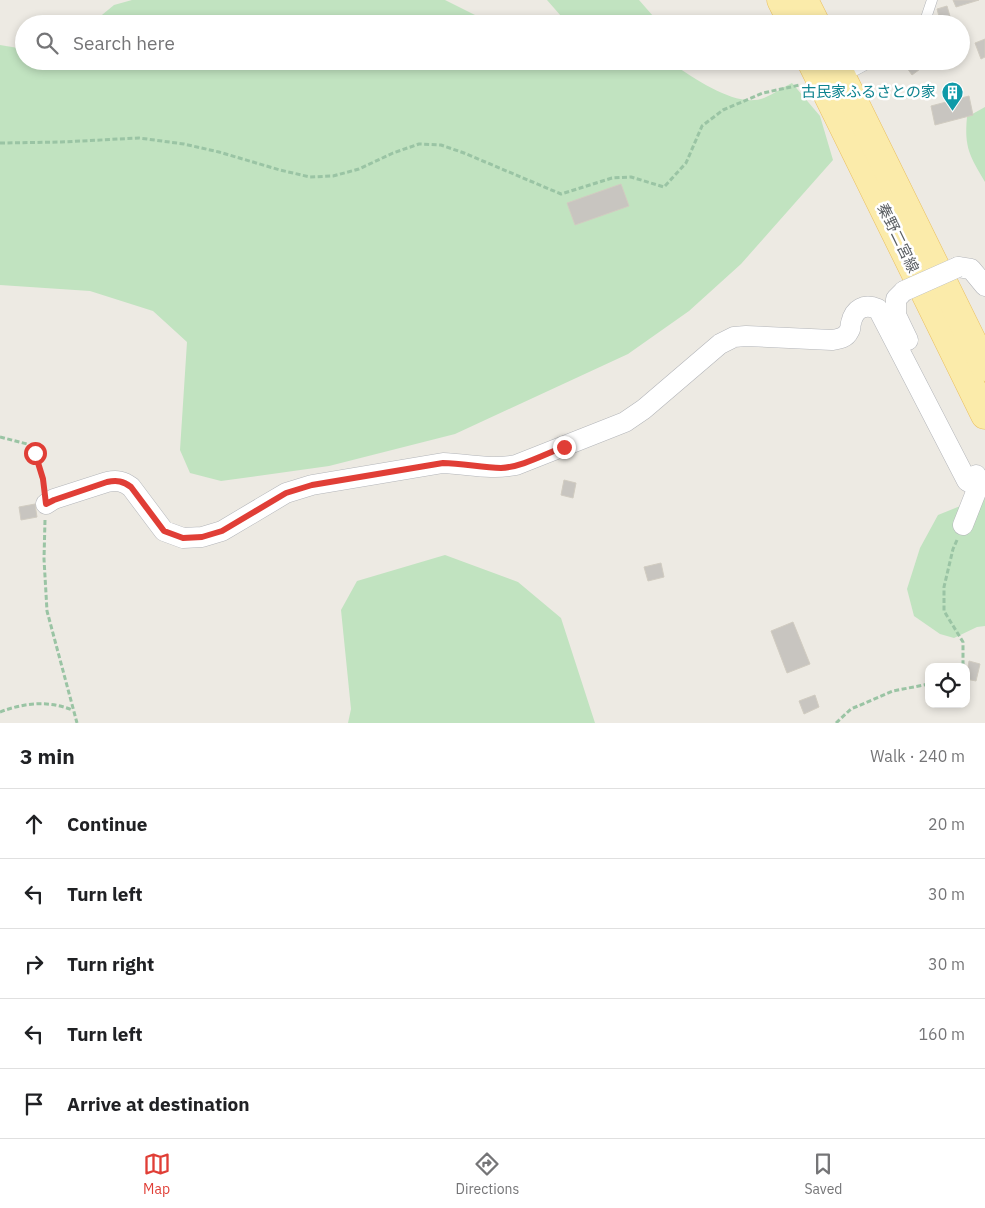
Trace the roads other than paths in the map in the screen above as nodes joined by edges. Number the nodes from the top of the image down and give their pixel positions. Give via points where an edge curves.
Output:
1 (781, 0) edge
2 (804, 0) edge
3 (932, 0) edge
4 (788, 15) edge
5 (812, 15) edge
6 (927, 15) edge
7 (847, 70) edge
8 (807, 73) edge
9 (985, 286) edge
10 (985, 367) edge
11 (985, 415) edge
12 (978, 487) junction
13 (46, 504) road end
14 (963, 526) road end

1 - 4 main road
2 - 5 main road
3 - 6 lane
7 - 10 main road, 秦野二宮線
8 - 11 main road, 秦野二宮線
9 - 12 street, bridge via 971,269 958,266 904,291 896,299 896,315 941,411 974,467
12 - 13 street via 967,481 878,309 866,306 855,312 849,331 843,338 734,337 720,344 625,422 516,465 503,468 443,463 312,485 286,493 222,531 202,537 183,538 164,531 131,487 116,480
12 - 14 street

